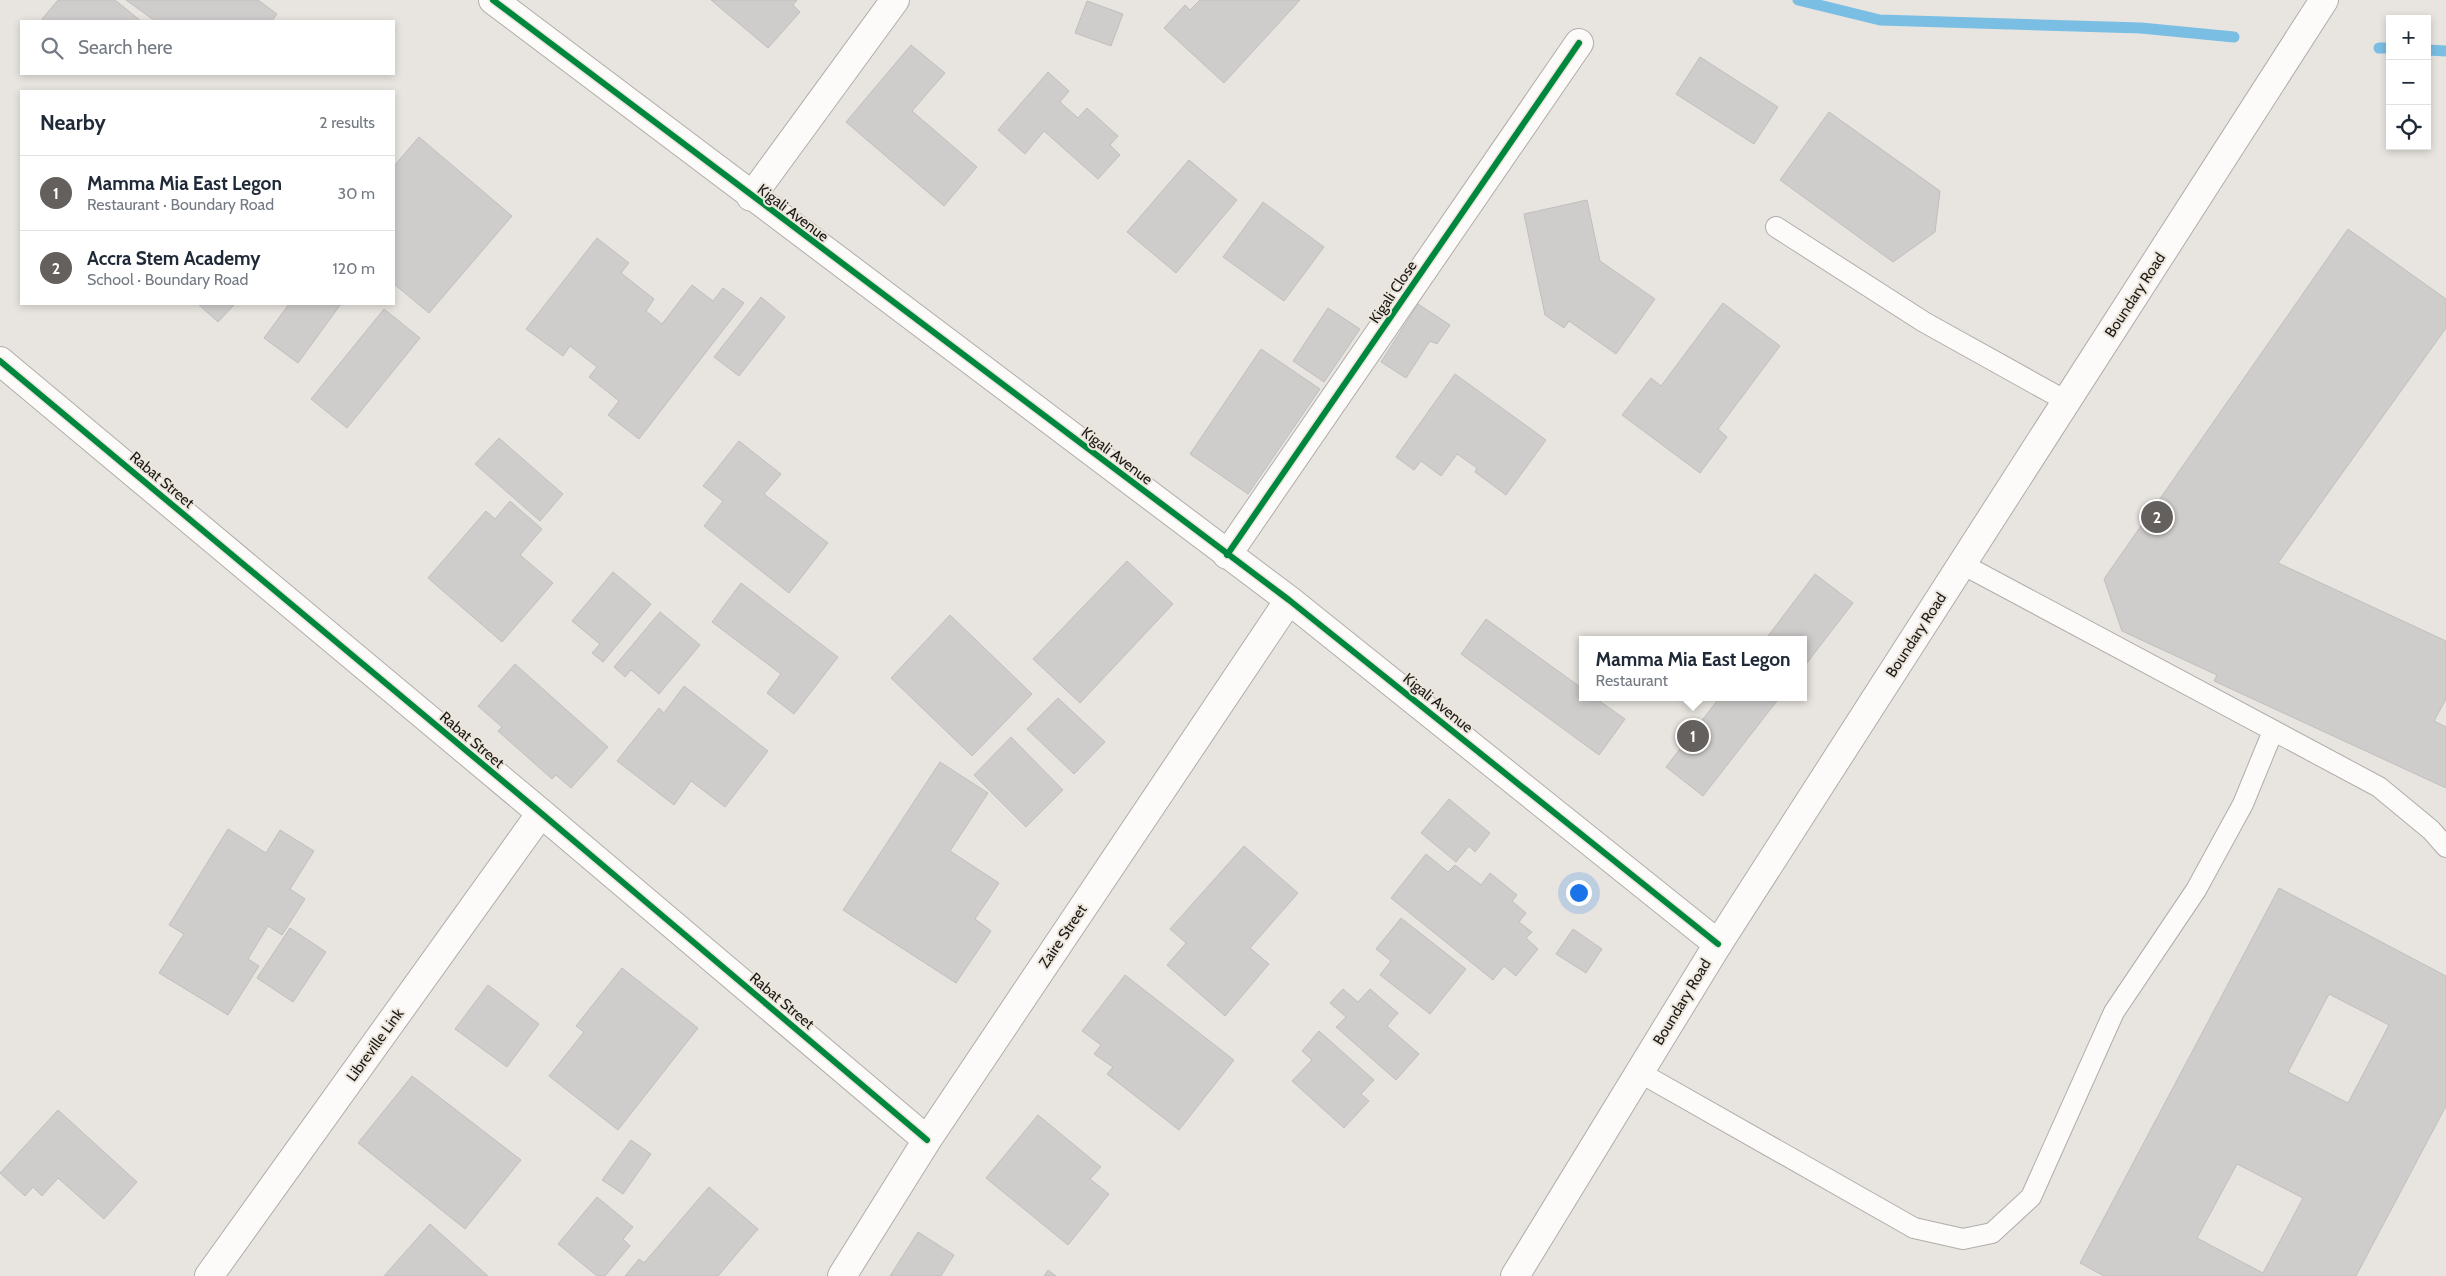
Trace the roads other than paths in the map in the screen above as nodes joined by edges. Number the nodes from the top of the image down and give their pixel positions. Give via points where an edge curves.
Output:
1 (493, 0) edge
2 (895, 0) edge
3 (2324, 0) edge
4 (1579, 43) dead end
5 (751, 197) junction
6 (1776, 227) dead end
7 (0, 361) edge
8 (2066, 402) junction
9 (1227, 555) junction
10 (1962, 564) junction
11 (1289, 600) junction
12 (2273, 731) junction
13 (541, 813) junction
14 (2446, 847) edge
15 (1718, 944) junction
16 (1639, 1072) junction
17 (927, 1140) junction
18 (209, 1276) edge
19 (842, 1276) edge
20 (1516, 1276) edge

1 - 5 street, Kigali Avenue
2 - 5 street
3 - 8 street, Boundary Road
4 - 9 street, Kigali Close
5 - 9 street, Kigali Avenue
6 - 8 lane via 1924,322
7 - 13 street, Rabat Street
8 - 10 street, Boundary Road
9 - 11 street, Kigali Avenue
10 - 12 lane
10 - 15 street, Boundary Road
11 - 15 street, Kigali Avenue
11 - 17 street, Zaire Street
12 - 14 lane via 2379,787 2431,830
12 - 16 lane via 2243,804 2196,890 2114,1012 2031,1197 1992,1233 1964,1239 1914,1228
13 - 17 street, Rabat Street
13 - 18 street, Libreville Link
15 - 16 street, Boundary Road
16 - 20 street, Boundary Road
17 - 19 street, Zaire Street

